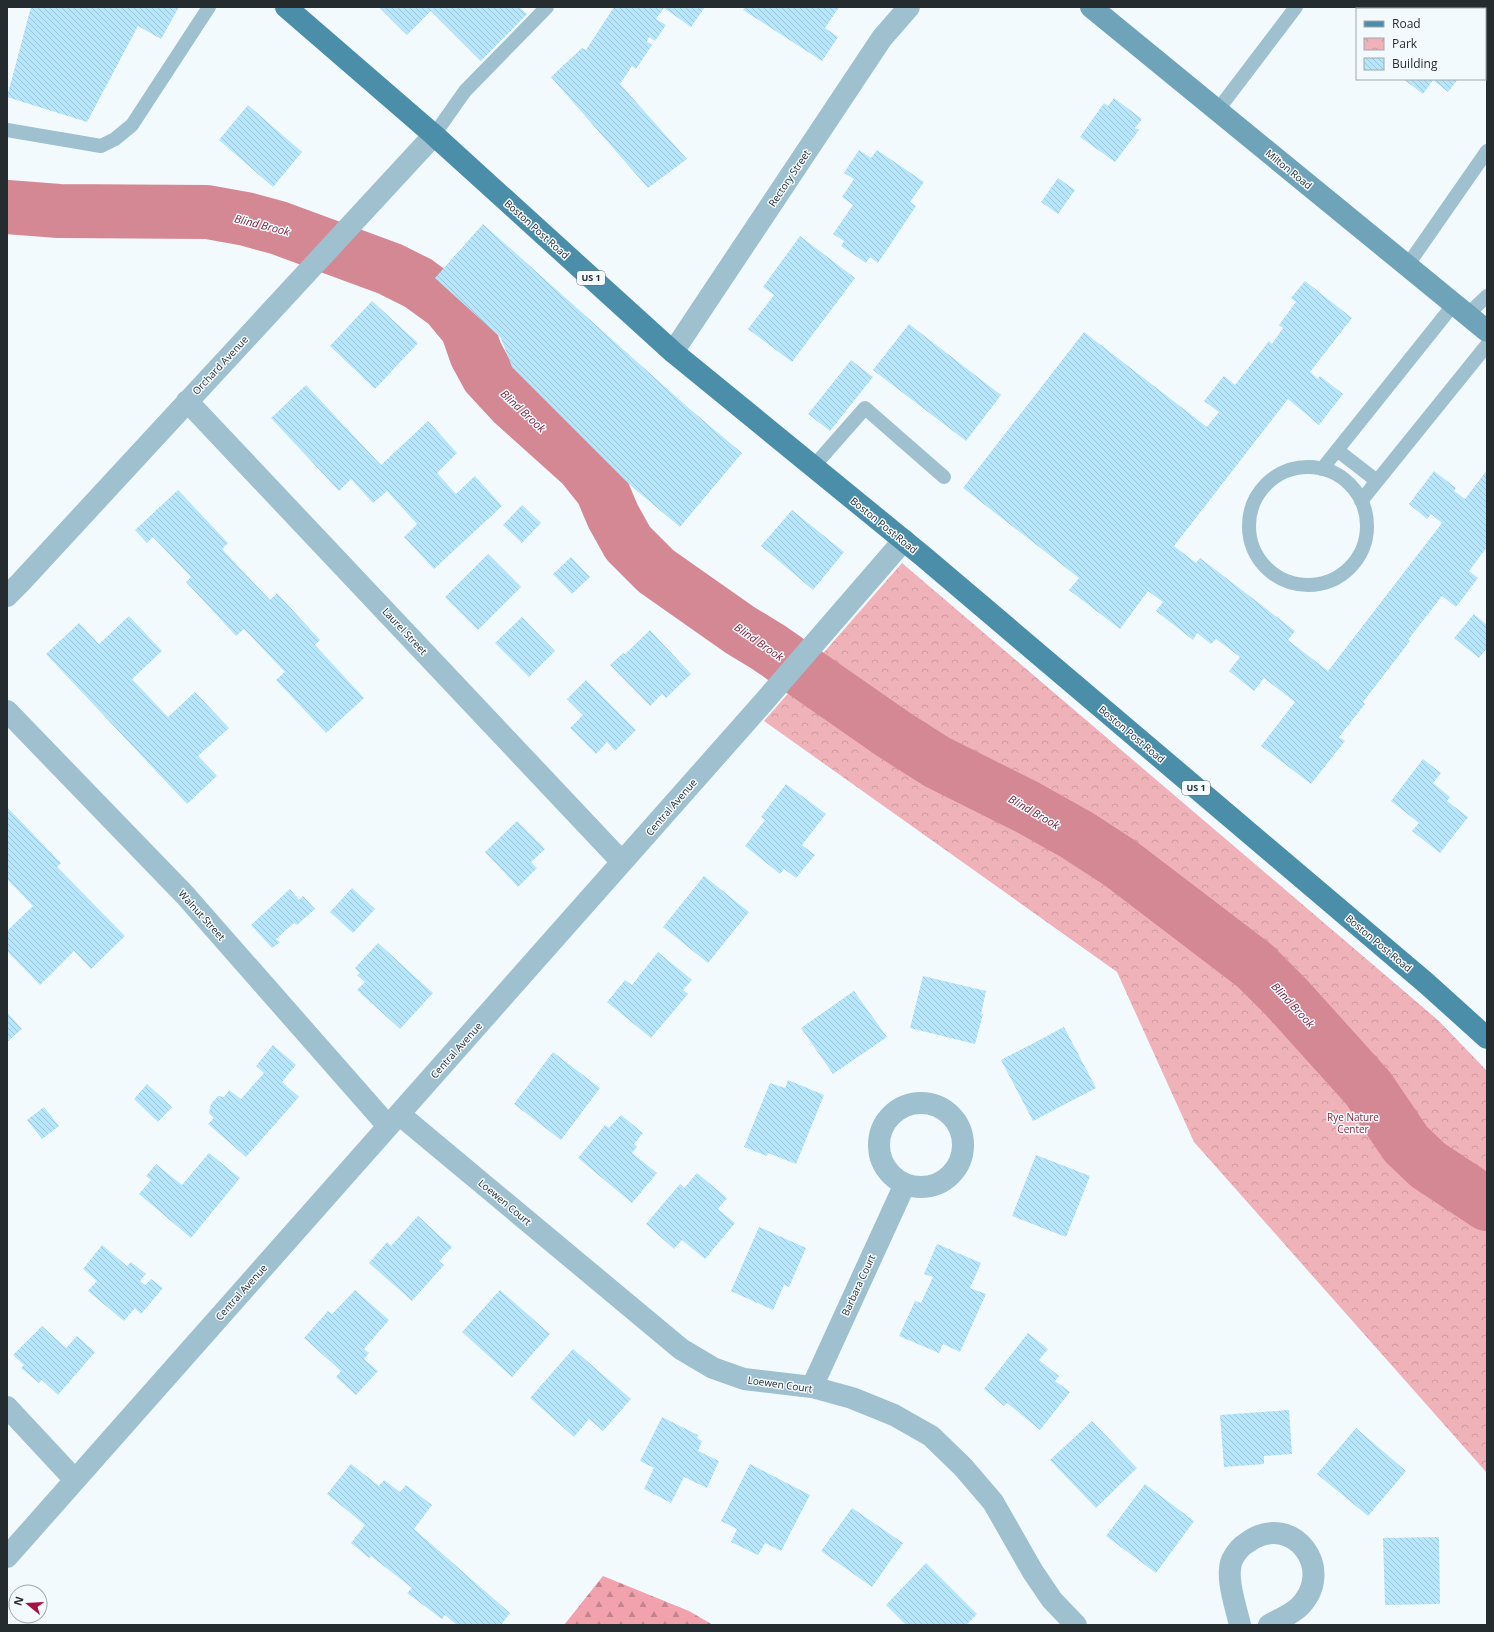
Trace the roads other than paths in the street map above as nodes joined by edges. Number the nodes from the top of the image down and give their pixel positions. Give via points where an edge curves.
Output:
1 (209, 7) edge
2 (286, 7) edge
3 (547, 7) edge
4 (909, 7) edge
5 (1091, 7) edge
6 (1296, 7) edge
7 (1217, 111) junction
8 (7, 130) edge
9 (434, 135) junction
10 (1487, 151) edge
11 (1407, 266) junction
12 (1487, 296) edge
13 (1461, 310) junction
14 (1487, 331) edge
15 (1487, 345) edge
16 (673, 352) junction
17 (187, 401) junction
18 (1337, 450) junction
19 (813, 467) junction
20 (1322, 469) junction
21 (944, 477) dead end
22 (1377, 481) junction
23 (1361, 500) junction
24 (904, 540) junction
25 (7, 596) edge
26 (7, 711) edge
27 (622, 862) junction
28 (1487, 1038) edge
29 (394, 1120) junction
30 (905, 1184) dead end
31 (812, 1387) junction
32 (7, 1407) edge
33 (75, 1480) junction
34 (7, 1557) edge
35 (1076, 1625) edge
36 (1240, 1625) edge
37 (1269, 1625) edge

1 - 8 lane via 132,125 115,140 101,146
2 - 9 main road, Boston Post Road / US 1
3 - 9 lane via 465,91
4 - 16 street, Rectory Street via 882,38
5 - 7 street, Milton Road
6 - 7 lane
7 - 11 street, Milton Road
9 - 16 main road, Boston Post Road / US 1
9 - 17 street, Orchard Avenue
10 - 11 lane
11 - 13 street, Milton Road
12 - 13 lane
13 - 14 street, Milton Road
13 - 18 lane
15 - 22 lane
16 - 19 main road, Boston Post Road / US 1
17 - 25 street, Orchard Avenue
17 - 27 street, Laurel Street
18 - 20 lane
18 - 22 lane
19 - 21 lane via 865,408
19 - 24 main road, Boston Post Road / US 1
20 - 23 lane via 1327,469 1344,479 1358,493
20 - 23 lane via 1307,467 1287,471 1270,480 1257,496 1250,515 1249,535 1255,554 1267,570 1283,581 1302,586 1321,585 1339,578 1354,565 1363,548 1368,530 1366,510
22 - 23 lane
24 - 27 street, Central Avenue
24 - 28 main road, Boston Post Road / US 1 via 1414,973
26 - 29 street, Walnut Street via 185,895
27 - 29 street, Central Avenue
29 - 31 street, Loewen Court via 681,1349 713,1368 744,1379
29 - 33 street, Central Avenue
30 - 31 street, Barbara Court
31 - 35 street, Loewen Court via 852,1398 894,1415 931,1436 964,1467 993,1502 1033,1572 1052,1600
32 - 33 street
33 - 34 street, Central Avenue
36 - 37 street via 1230,1579 1232,1560 1241,1547 1256,1536 1270,1532 1295,1539 1308,1553 1314,1566 1314,1580 1309,1595 1297,1609

